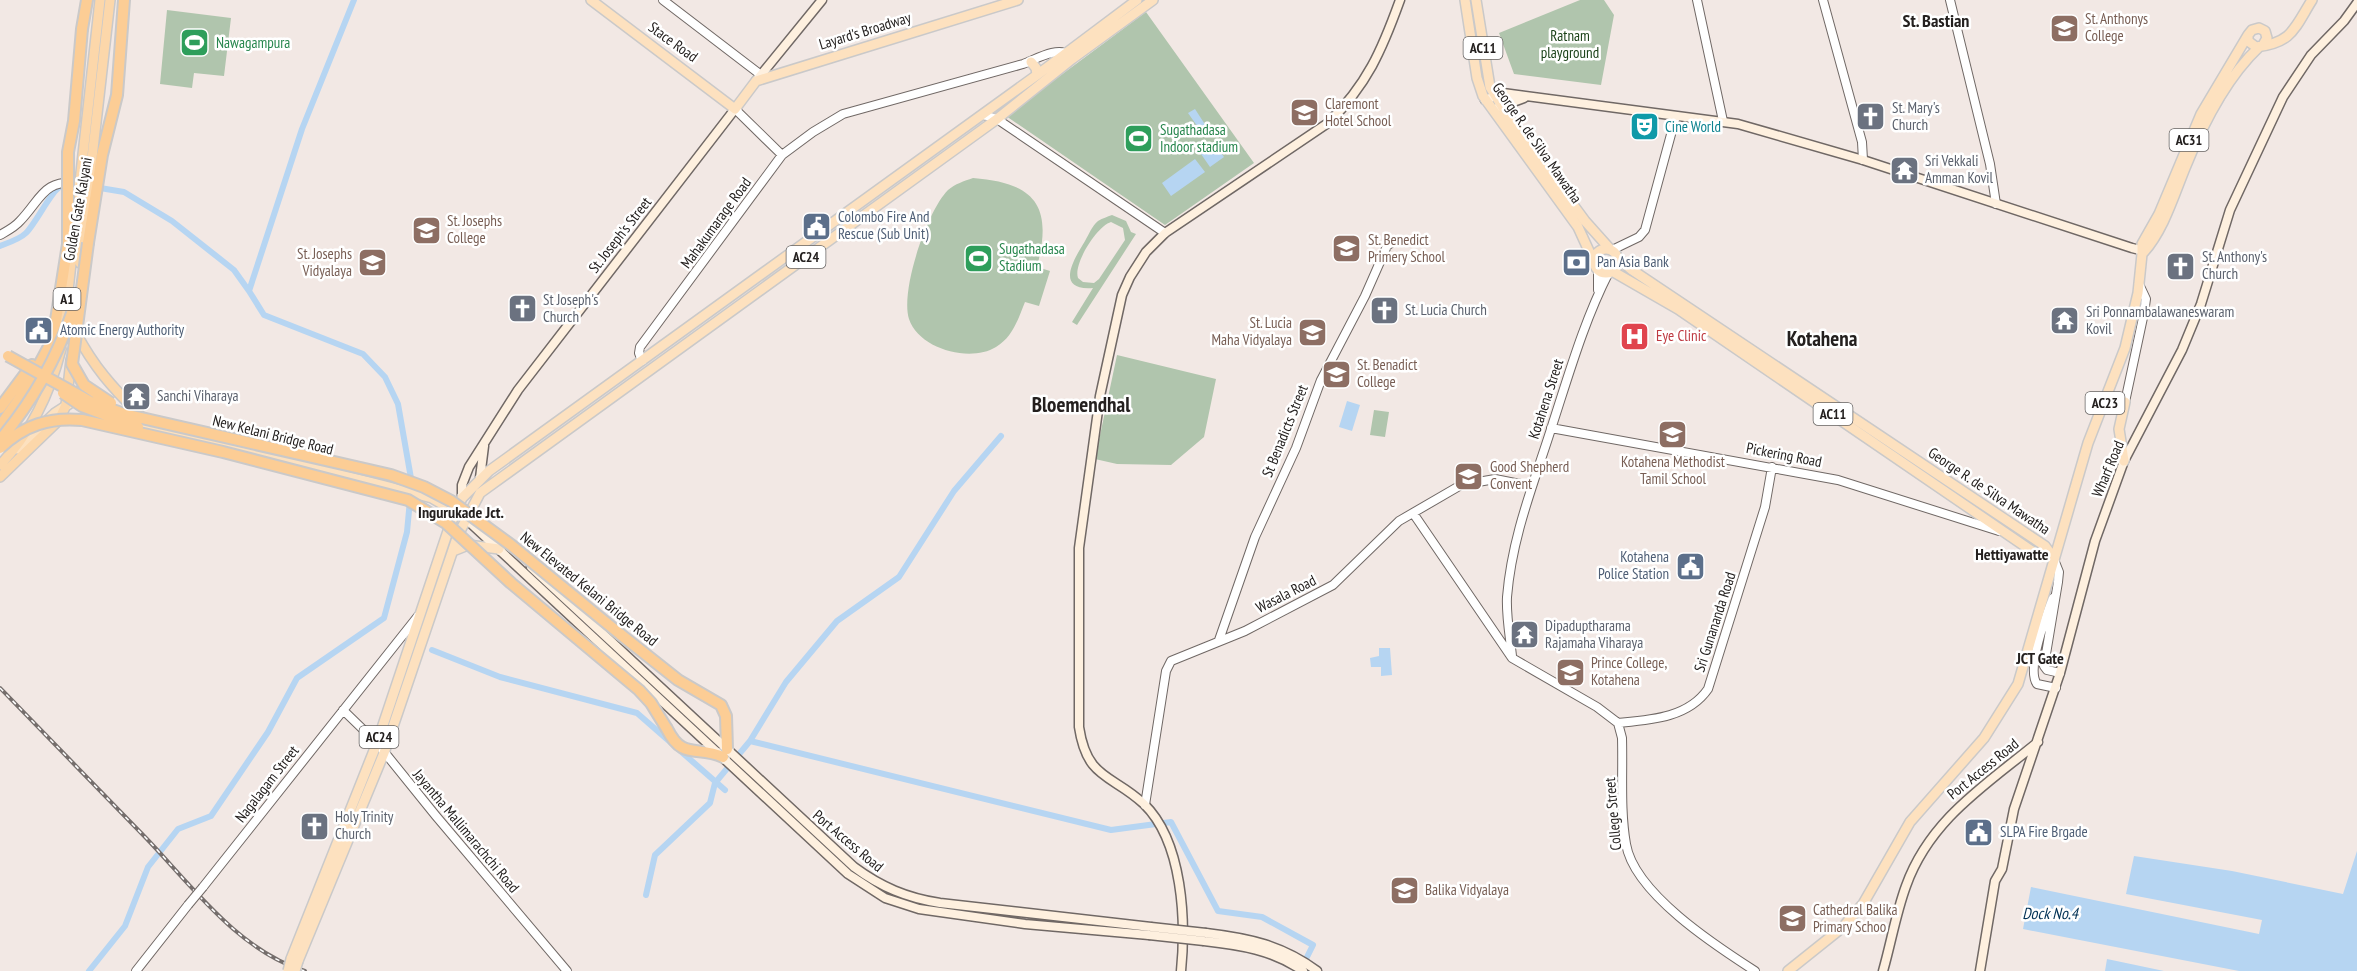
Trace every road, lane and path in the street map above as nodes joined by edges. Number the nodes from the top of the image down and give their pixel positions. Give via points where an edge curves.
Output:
1 (87, 0) edge
2 (100, 0) edge
3 (110, 0) edge
4 (591, 0) edge
5 (663, 0) edge
6 (822, 0) edge
7 (1018, 0) edge
8 (1137, 0) edge
9 (1153, 0) edge
10 (1400, 0) edge
11 (1465, 0) edge
12 (1476, 0) edge
13 (1697, 0) edge
14 (1823, 0) edge
15 (1950, 0) edge
16 (2312, 0) edge
17 (124, 2) edge
18 (2357, 3) edge
19 (2248, 35) junction
20 (2263, 44) junction
21 (1069, 56) junction
22 (1031, 62) junction
23 (1037, 75) junction
24 (758, 78) junction
25 (1495, 94) junction
26 (1524, 98) junction
27 (1485, 99) junction
28 (1497, 108) junction
29 (735, 109) junction
30 (983, 115) junction
31 (1676, 116) junction
32 (997, 119) junction
33 (1723, 121) junction
34 (782, 156) junction
35 (1863, 160) junction
36 (80, 183) junction
37 (83, 199) junction
38 (1996, 204) junction
39 (1165, 233) junction
40 (0, 235) edge
41 (1394, 241) dead end
42 (88, 243) junction
43 (2144, 247) junction
44 (1613, 252) junction
45 (1596, 266) junction
46 (1611, 272) junction
47 (2139, 284) junction
48 (1598, 291) junction
49 (57, 321) junction
50 (73, 328) junction
51 (0, 351) edge
52 (0, 357) edge
53 (642, 361) junction
54 (649, 369) junction
55 (56, 370) junction
56 (2125, 402) joint
57 (66, 405) junction
58 (0, 408) edge
59 (100, 413) junction
60 (139, 414) junction
61 (0, 426) edge
62 (1551, 428) junction
63 (50, 431) junction
64 (223, 437) junction
65 (486, 437) junction
66 (0, 440) edge
67 (0, 448) edge
68 (223, 452) junction
69 (8, 457) junction
70 (2124, 461) junction
71 (0, 465) edge
72 (1772, 467) junction
73 (0, 477) edge
74 (480, 478) junction
75 (1530, 486) junction
76 (459, 504) junction
77 (1413, 513) junction
78 (467, 515) junction
79 (2007, 532) junction
80 (500, 549) junction
81 (453, 551) junction
82 (2053, 557) junction
83 (2058, 582) junction
84 (420, 615) junction
85 (1219, 640) junction
86 (1512, 658) junction
87 (2060, 673) junction
88 (2056, 688) junction
89 (343, 710) junction
90 (724, 710) junction
91 (1618, 723) junction
92 (711, 740) junction
93 (2038, 742) junction
94 (377, 743) junction
95 (699, 751) junction
96 (384, 753) junction
97 (725, 753) junction
98 (1148, 809) junction
99 (349, 822) junction
100 (1291, 958) junction
101 (295, 964) edge
102 (136, 971) edge
103 (288, 971) edge
104 (567, 971) edge
105 (1181, 971) edge
106 (1303, 971) edge
107 (1317, 971) edge
108 (1755, 971) edge
109 (1788, 971) edge
110 (1883, 971) edge
111 (1980, 971) edge

1 - 49 highway, Golden Gate Kalyani, bridge via 68,152 68,244
2 - 36 highway, A1
3 - 37 highway, A1 via 90,175
4 - 29 main road, Stace Road
5 - 24 street
6 - 24 main road
7 - 24 main road, Layard's Broadway
8 - 21 main road, AC24
9 - 21 main road, AC24
10 - 39 main road via 1380,55 1347,105 1328,123
11 - 27 main road, George R. de Silva Mawatha / AC11
12 - 25 main road, George R. de Silva Mawatha / AC11 via 1487,78
13 - 33 street
14 - 35 street via 1862,142
15 - 38 street
16 - 20 main road via 2290,33
17 - 42 highway, Golden Gate Kalyani via 117,95 102,155
18 - 70 main road, Wharf Road via 2311,55 2283,97 2230,210 2201,304 2182,350
19 - 20 main road via 2250,44
19 - 20 main road via 2259,28 2266,33
19 - 43 main road, AC31 via 2201,114
20 - 43 main road, AC31 via 2245,61 2202,130
21 - 22 street, Mahakumarage Road via 1050,54
21 - 23 main road, AC24
21 - 32 main road, AC24
22 - 23 main road
22 - 34 street, Mahakumarage Road via 843,114
23 - 30 main road, AC24
24 - 29 main road
25 - 26 main road
25 - 27 main road
25 - 28 main road, George R. de Silva Mawatha / AC11
26 - 28 main road
26 - 31 main road
27 - 28 main road, George R. de Silva Mawatha / AC11
28 - 44 main road, George R. de Silva Mawatha / AC11
28 - 45 main road, George R. de Silva Mawatha / AC11 via 1578,227
29 - 34 street
29 - 65 main road, St. Joseph's Street via 549,348
30 - 32 street
30 - 53 main road, AC24
31 - 33 main road
31 - 44 street via 1645,230
32 - 39 street
32 - 54 main road, AC24
33 - 35 main road
34 - 53 street, Mahakumarage Road via 640,347
35 - 38 main road
36 - 37 highway, A1
36 - 40 street via 62,182 48,187 18,223
37 - 50 highway, A1
37 - 55 highway, A1
38 - 43 main road via 2123,245
39 - 98 main road via 1146,252 1130,277 1116,315 1100,396 1079,548 1078,708 1082,743 1098,773
41 - 85 street, St Benadicts Street via 1387,246 1320,380 1296,448 1255,537
42 - 64 highway, bridge via 72,357 80,381 109,402
42 - 66 highway, Golden Gate Kalyani, bridge via 80,288 58,348 36,391
43 - 47 main road, AC23
44 - 45 main road via 1599,251
44 - 46 main road via 1617,265
44 - 82 main road, George R. de Silva Mawatha / AC11 via 1632,270 2044,545
45 - 46 main road, George R. de Silva Mawatha
45 - 48 street, Kotahena Street
46 - 48 street, Kotahena Street
46 - 79 main road, George R. de Silva Mawatha / AC11 via 1683,312
47 - 56 street via 2146,299 2145,313
47 - 82 main road, AC23 via 2125,348 2088,443
48 - 62 street, Kotahena Street
49 - 58 highway via 20,385
49 - 61 highway, Golden Gate Kalyani via 53,339 26,391
50 - 57 highway, A1
50 - 60 highway via 107,383
51 - 64 highway, bridge via 105,408
52 - 68 highway, bridge via 82,406
53 - 54 main road
53 - 74 main road, AC24
54 - 78 main road, AC24 via 489,485
55 - 57 main road via 58,389
55 - 69 highway, A1 via 25,436
56 - 70 main road via 2119,429
57 - 59 main road, New Kelani Bridge Road
57 - 60 main road, New Kelani Bridge Road via 78,403
57 - 63 highway, New Kelani Bridge Road / A1
57 - 69 main road
59 - 63 main road, New Kelani Bridge Road via 69,419
59 - 76 main road, New Kelani Bridge Road
60 - 76 main road, New Kelani Bridge Road, bridge via 177,427 418,485 441,492
62 - 72 street, Pickering Road
62 - 75 street, Kotahena Street
63 - 73 highway, New Kelani Bridge Road / A1
64 - 90 highway, New Elevated Kelani Bridge Road, bridge via 391,475 435,492 511,545 678,680 718,701
65 - 74 main road, St. Joseph's Street
65 - 76 main road, St. Joseph's Street via 465,476
67 - 68 highway, bridge via 20,431 63,418
68 - 95 highway, bridge via 382,491 428,510 639,690 679,747
69 - 71 highway, A1
70 - 87 main road, Wharf Road via 2095,541
72 - 79 street, Pickering Road via 1838,480
72 - 91 street, Sri Gunananda Road via 1765,507 1707,689 1694,703 1670,715
74 - 76 main road, AC24
75 - 77 street, Wasala Road via 1495,479 1461,485
75 - 86 street, Kotahena Street via 1513,550 1507,599
76 - 78 main road, New Kelani Bridge Road
76 - 84 main road, AC24
77 - 85 street, Wasala Road via 1399,521 1333,585 1245,631
77 - 86 street
78 - 80 main road, Port Access Road
78 - 81 main road, AC24
78 - 92 main road, Port Access Road
79 - 82 main road, George R. de Silva Mawatha / AC11 via 2038,554
80 - 81 main road via 468,545
80 - 92 main road, Port Access Road
81 - 96 main road, AC24
82 - 83 street
82 - 109 main road via 2018,684 1984,738 1910,822 1863,904 1837,932
83 - 87 street via 2044,663 2047,670
83 - 88 street via 2033,670 2037,684
84 - 89 street, Nagalagam Street
84 - 94 main road, AC24
85 - 98 street, Wasala Road via 1177,657 1166,670
86 - 91 street
87 - 88 main road, Wharf Road
88 - 93 main road, Wharf Road
89 - 94 street, Jayantha Mallimarachchi Road
89 - 102 street, Nagalagam Street, bridge
90 - 92 highway via 721,728
90 - 97 highway
91 - 108 street, College Street via 1622,738 1626,845 1636,869 1702,938
92 - 95 highway
92 - 97 main road, Port Access Road
93 - 110 main road, Port Access Road via 1959,805 1924,847 1901,899
93 - 111 main road, Port Access Road via 2014,809 2002,869 1995,881
94 - 96 street, Jayantha Mallimarachchi Road
94 - 99 main road, AC24
95 - 97 highway
96 - 99 main road, AC24
96 - 104 street, Jayantha Mallimarachchi Road
97 - 100 main road, Port Access Road, bridge via 848,874 885,898 939,912 1025,924 1205,937
98 - 105 main road via 1164,834 1177,877 1183,913
99 - 101 main road, AC24
100 - 106 main road, Port Access Road
100 - 107 main road, Port Access Road
101 - 103 main road, AC24, bridge

